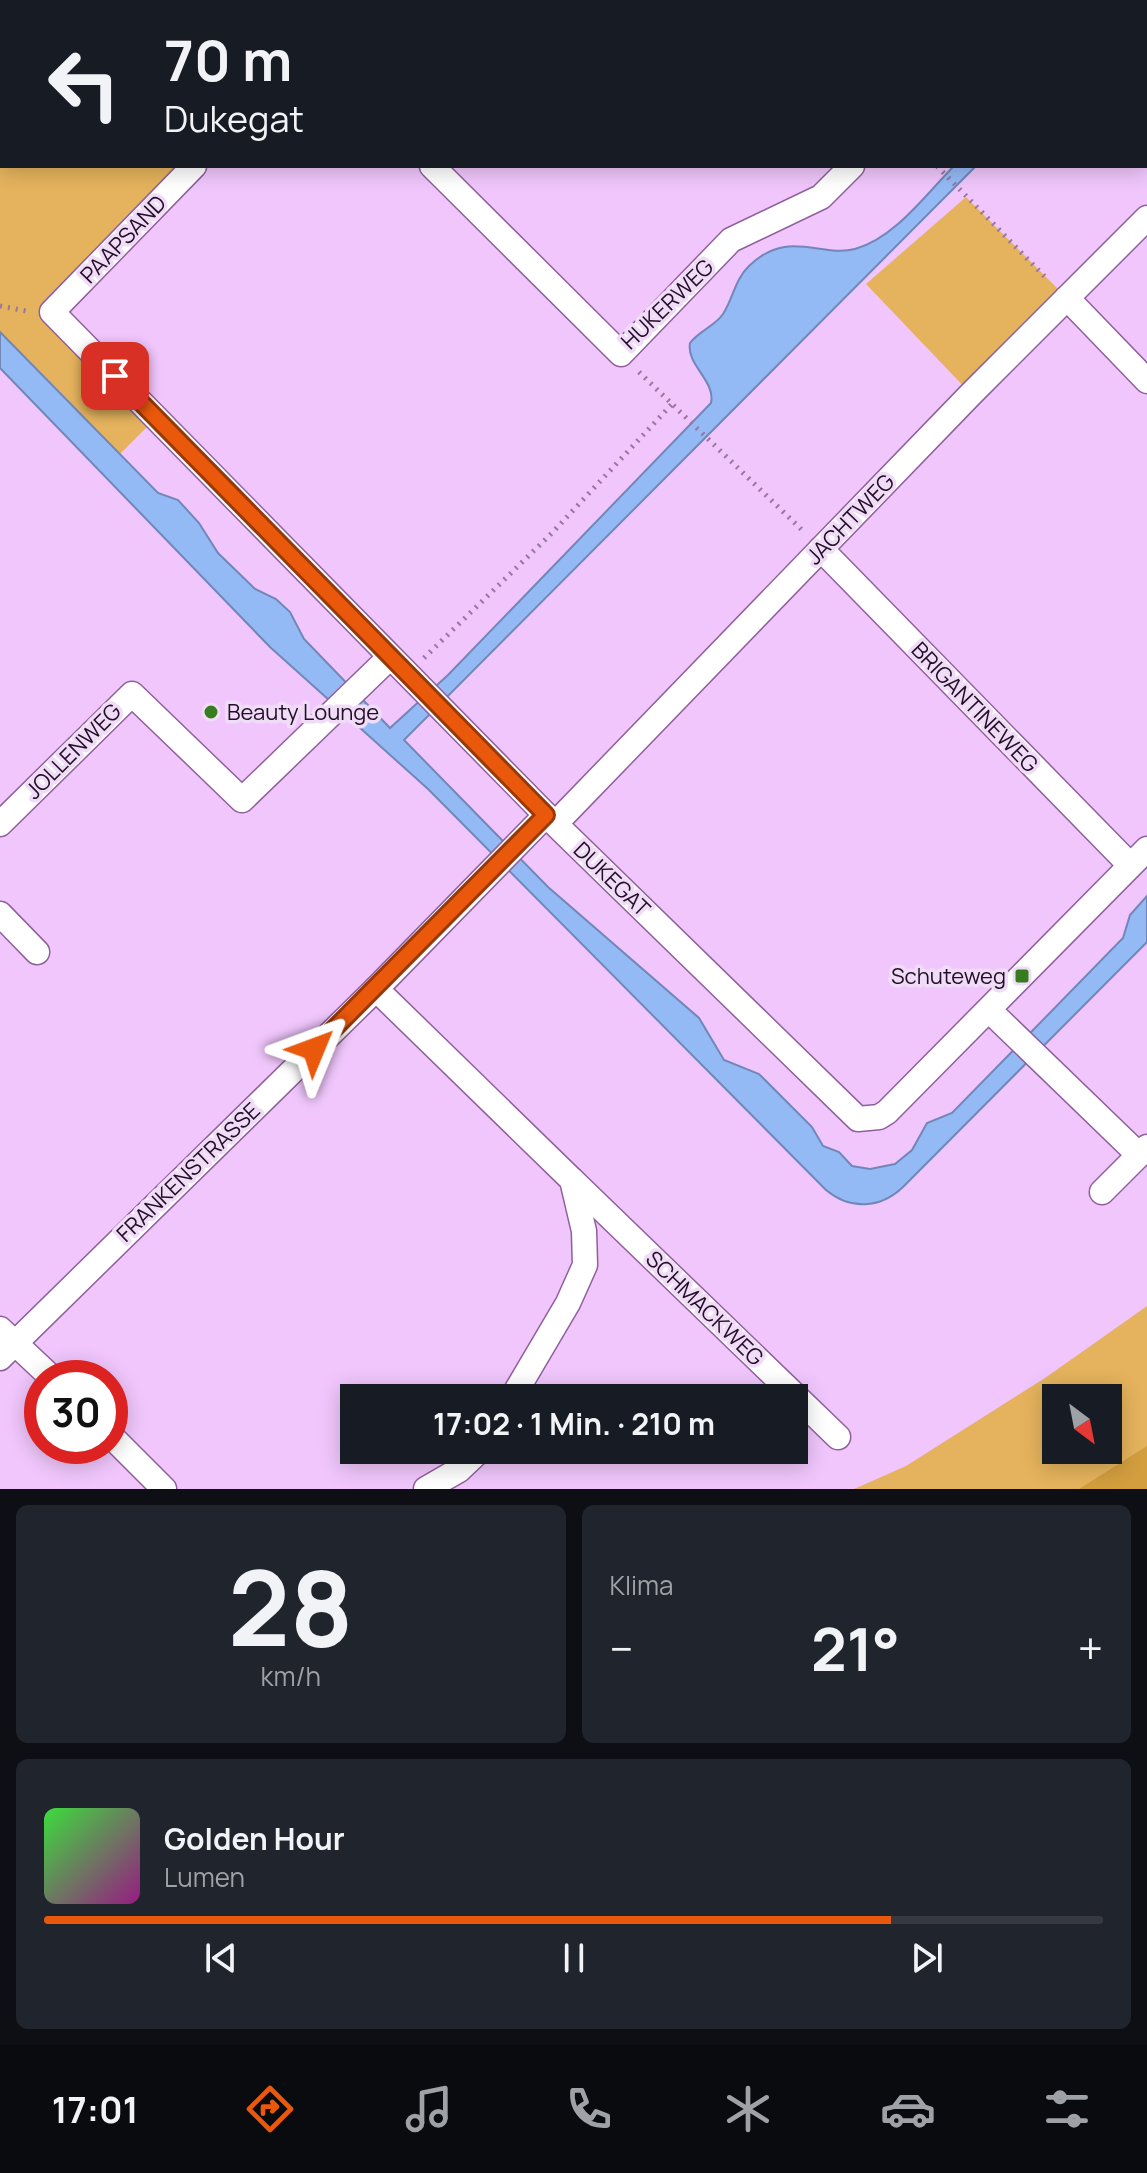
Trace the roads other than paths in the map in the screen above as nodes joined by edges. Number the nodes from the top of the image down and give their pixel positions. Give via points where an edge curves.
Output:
1 (192, 168) edge
2 (434, 168) edge
3 (850, 168) edge
4 (1147, 218) edge
5 (1067, 298) junction
6 (52, 312) joint
7 (1147, 381) edge
8 (821, 549) junction
9 (389, 658) junction
10 (551, 819) junction
11 (0, 824) edge
12 (1138, 857) edge
13 (0, 914) edge
14 (37, 952) dead end
15 (376, 989) junction
16 (990, 1011) junction
17 (1143, 1151) edge
18 (572, 1180) junction
19 (1102, 1192) dead end
20 (5, 1343) edge
21 (28, 1360) edge
22 (520, 1384) edge
23 (838, 1437) dead end
24 (128, 1453) edge
25 (465, 1464) edge
26 (164, 1489) edge
27 (426, 1489) edge

1 - 6 street, PAAPSAND
2 - 3 street, HUKERWEG via 621,354 731,240 821,197
4 - 5 street, JACHTWEG
5 - 7 street
5 - 8 street, JACHTWEG
6 - 9 street, DUKEGAT
8 - 10 street, JACHTWEG
8 - 12 street, BRIGANTINEWEG
9 - 10 street, DUKEGAT
9 - 11 street, JOLLENWEG via 242,800 132,694
10 - 15 street, FRANKENSTRASSE via 518,842
10 - 16 street, DUKEGAT via 858,1119 879,1117
12 - 16 street
13 - 14 street
15 - 18 street, SCHMACKWEG
15 - 20 street, FRANKENSTRASSE
16 - 17 street
17 - 19 street
18 - 22 street via 584,1231 585,1265
18 - 23 street, SCHMACKWEG
20 - 21 street
24 - 26 street
25 - 27 street

